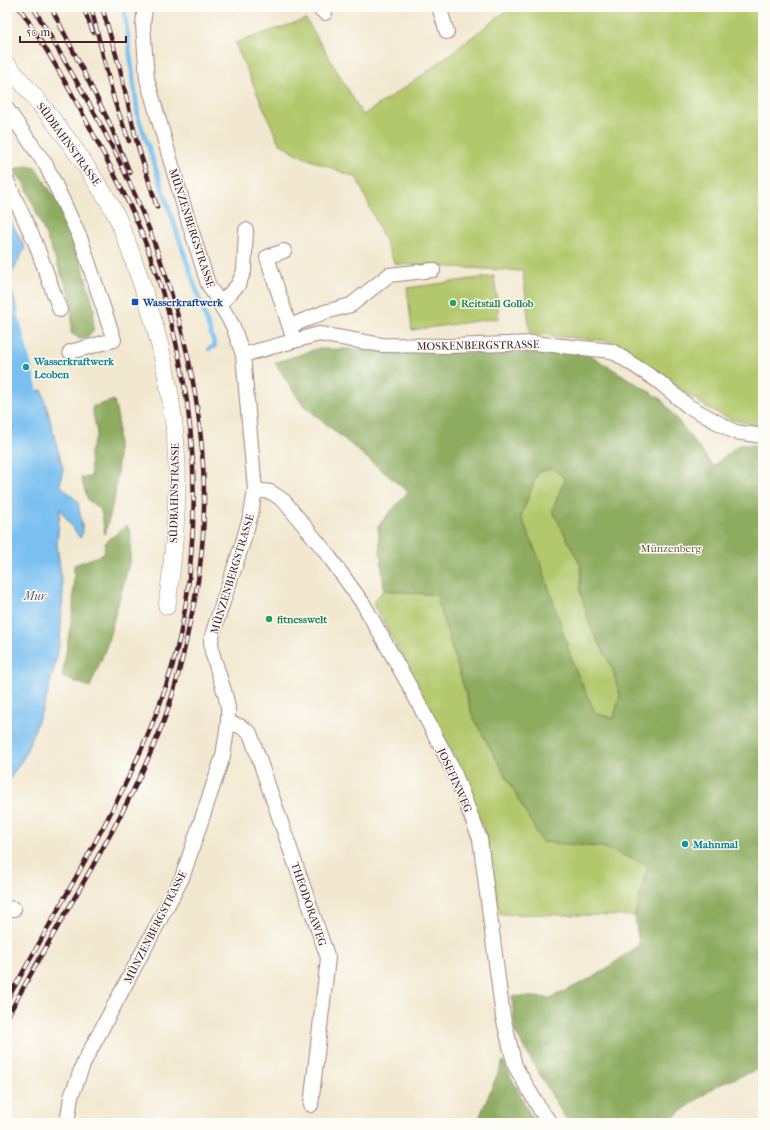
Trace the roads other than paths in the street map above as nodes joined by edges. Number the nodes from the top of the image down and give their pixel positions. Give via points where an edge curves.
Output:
1 (145, 7) edge
2 (439, 7) edge
3 (447, 32) dead end
4 (7, 65) edge
5 (7, 109) edge
6 (9, 186) edge
7 (246, 230) dead end
8 (284, 251) dead end
9 (433, 270) dead end
10 (220, 304) junction
11 (60, 310) dead end
12 (290, 326) junction
13 (294, 340) junction
14 (73, 350) dead end
15 (243, 355) junction
16 (763, 436) edge
17 (255, 490) junction
18 (167, 606) dead end
19 (228, 723) junction
20 (311, 1105) dead end
21 (67, 1123) edge
22 (551, 1123) edge

1 - 10 street, MÜNZENBERGSTRASSE via 143,25 147,79 208,284
2 - 3 street
4 - 18 main road, SÜDBAHNSTRASSE via 78,153 114,211 147,298 167,378 174,432 175,528
5 - 14 street via 46,165 81,240 114,340
6 - 11 street via 35,242
7 - 10 street via 244,271 238,285
8 - 12 street via 267,257
9 - 12 street via 389,274 351,304
10 - 15 street, MÜNZENBERGSTRASSE via 233,326
12 - 13 street
13 - 15 street, MOSKENBERGSTRASSE
13 - 16 street, MOSKENBERGSTRASSE via 319,334 382,345 533,343 612,351 658,381 688,406 735,432
15 - 17 street, MÜNZENBERGSTRASSE
17 - 19 street, MÜNZENBERGSTRASSE via 251,514 211,641 228,707
17 - 22 street, JOSEFINWEG via 271,492 284,502 325,551 364,605 454,772 480,839 503,1017 515,1066
19 - 20 street, THEODORAWEG via 240,726 250,733 328,958
19 - 21 street, MÜNZENBERGSTRASSE via 223,756 182,878 84,1062 71,1097

